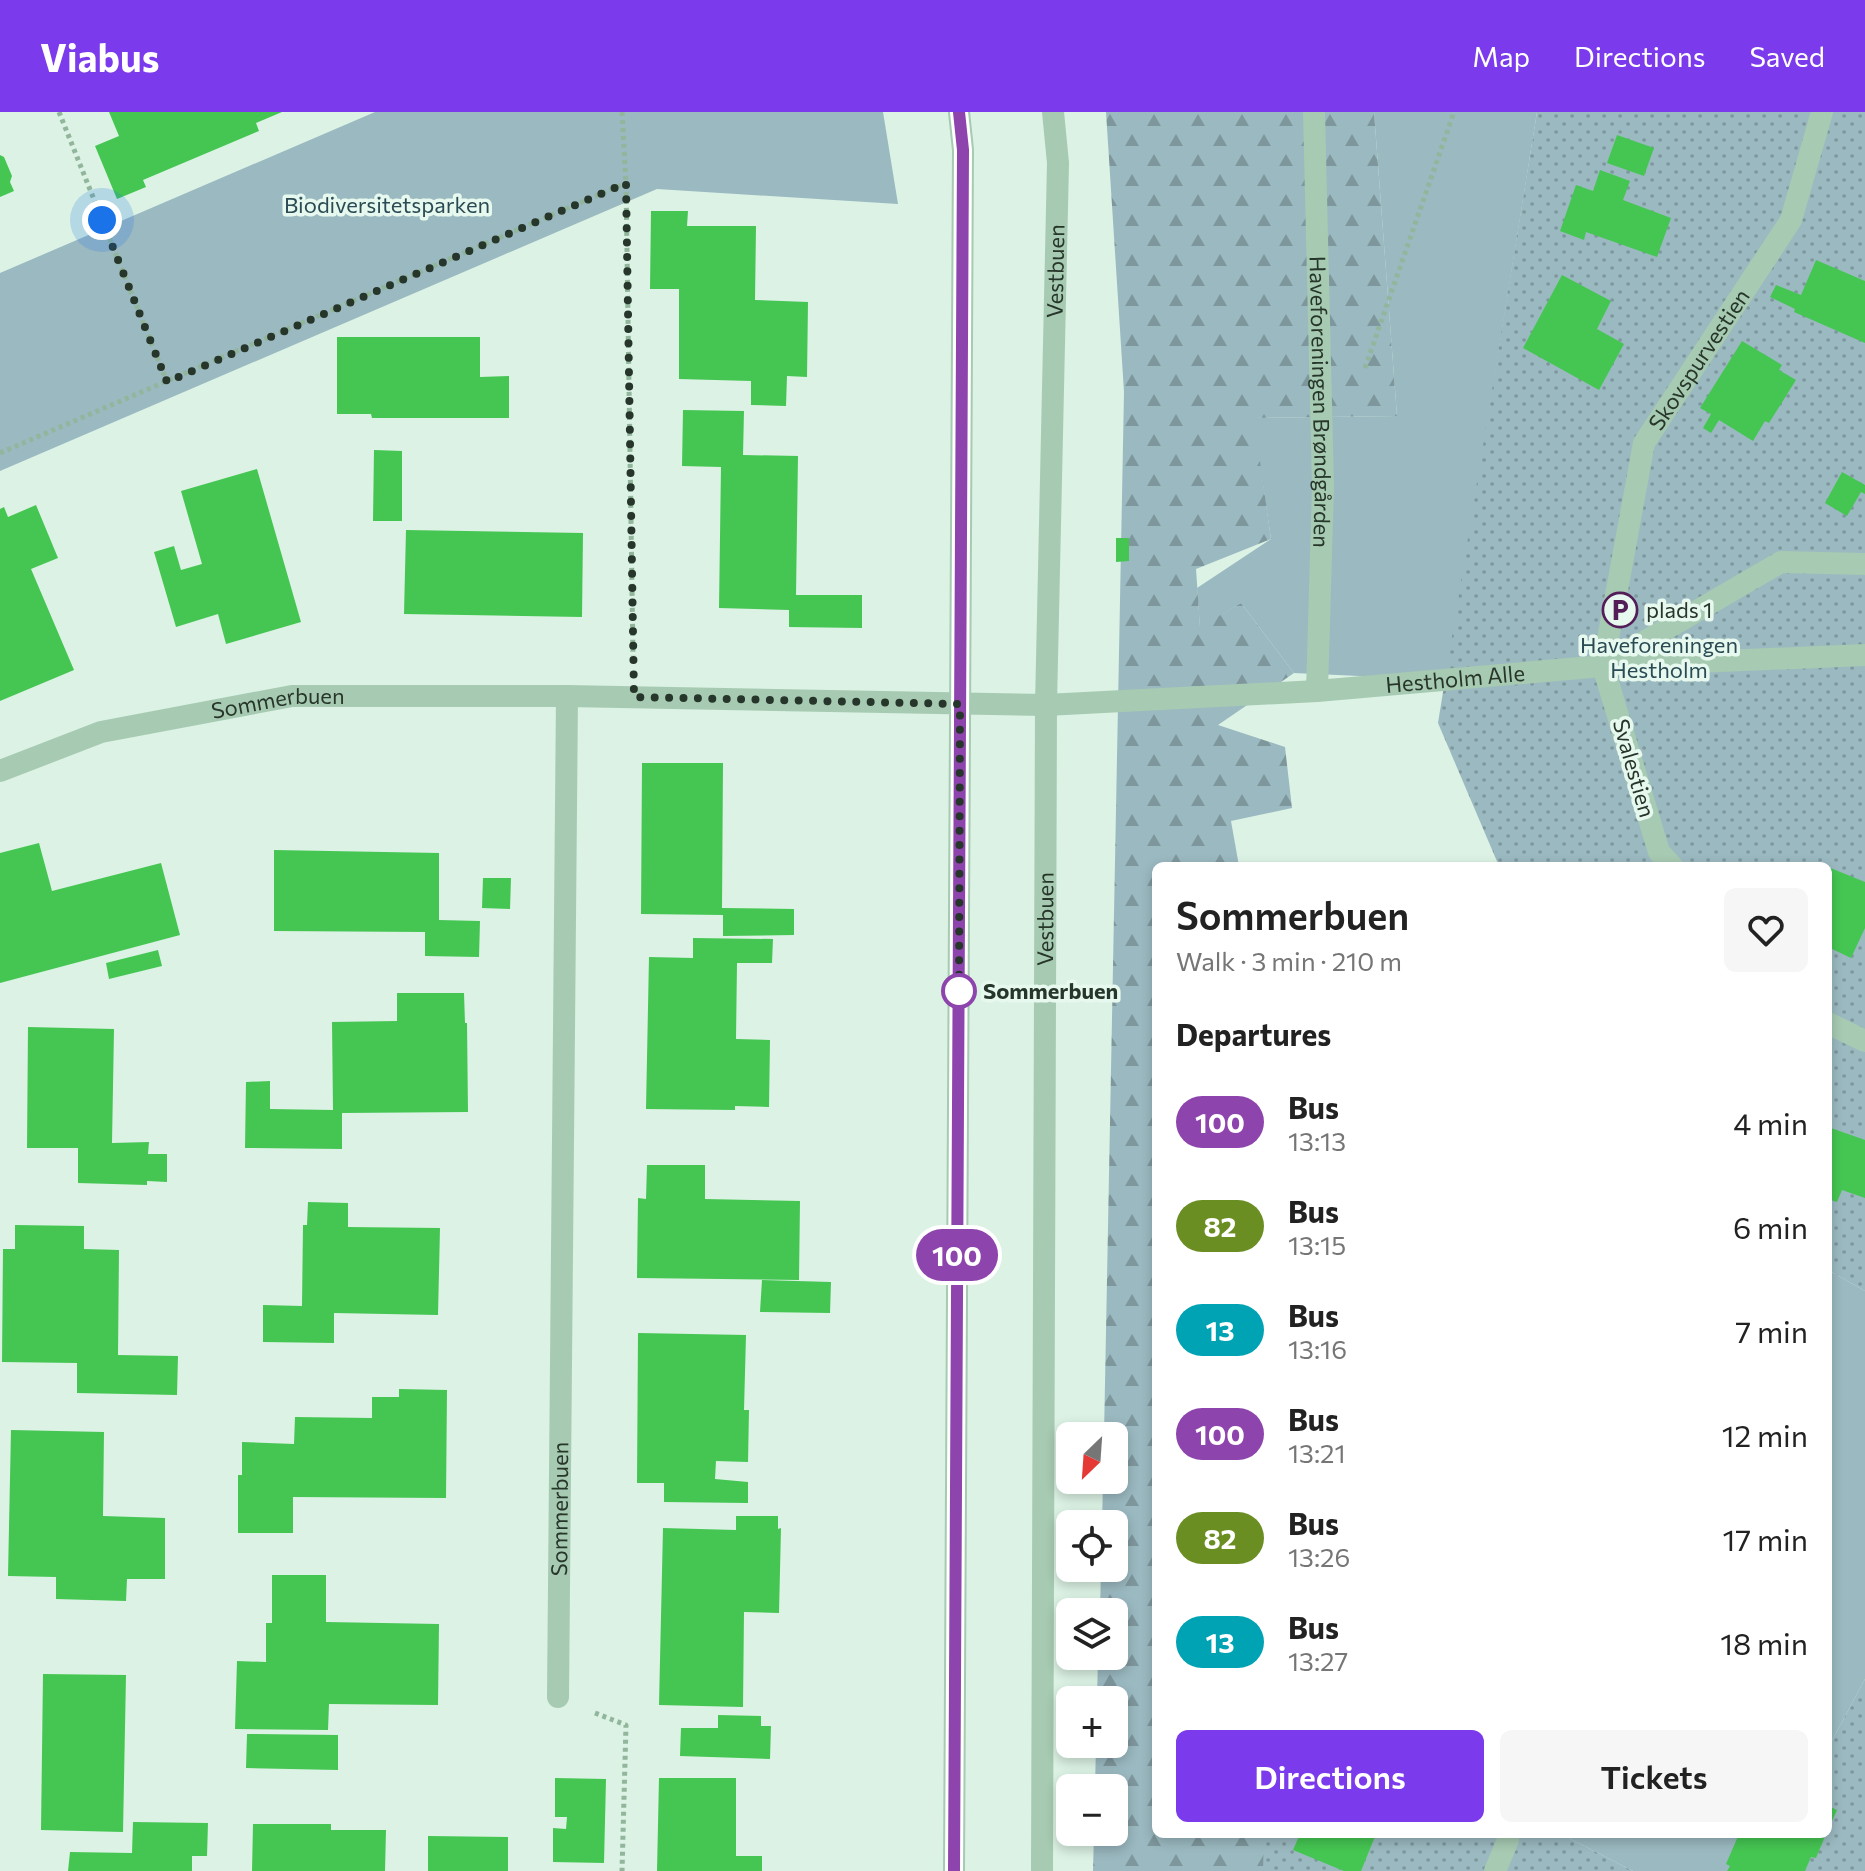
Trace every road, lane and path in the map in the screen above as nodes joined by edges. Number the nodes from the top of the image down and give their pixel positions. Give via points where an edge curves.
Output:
1 (59, 112) edge
2 (622, 112) edge
3 (959, 112) edge
4 (1053, 112) edge
5 (1314, 112) edge
6 (1454, 112) edge
7 (1822, 112) edge
8 (626, 183) junction
9 (167, 382) junction
10 (1360, 382) dead end
11 (0, 453) edge
12 (1865, 564) edge
13 (1865, 655) edge
14 (1603, 666) junction
15 (1317, 691) junction
16 (567, 696) junction
17 (634, 697) junction
18 (960, 704) junction
19 (1046, 705) junction
20 (0, 771) edge
21 (1668, 862) edge
22 (1832, 1025) edge
23 (1865, 1041) edge
24 (558, 1697) joint
25 (1508, 1840) dead end
26 (622, 1871) edge
27 (954, 1871) edge
28 (1042, 1871) edge
29 (1495, 1871) edge

1 - 9 path
2 - 8 path
3 - 18 street
4 - 19 street, Vestbuen via 1058,163
5 - 15 street, Haveforeningen Brøndgården via 1323,487
6 - 10 path
7 - 14 street, Skovspurvestien via 1791,220 1644,443
8 - 9 path
8 - 17 path
9 - 11 path
12 - 14 street via 1781,562
13 - 14 street, Hestholm Alle
14 - 15 street, Hestholm Alle
14 - 21 street, Svalestien via 1659,852
15 - 19 street, Hestholm Alle
16 - 17 street, Sommerbuen
16 - 20 street, Sommerbuen via 292,696 101,732
16 - 24 street, Sommerbuen
17 - 18 street, Sommerbuen
18 - 19 street, Sommerbuen
18 - 27 street
19 - 28 street, Vestbuen
22 - 23 street
24 - 26 path via 626,1725
25 - 29 street

